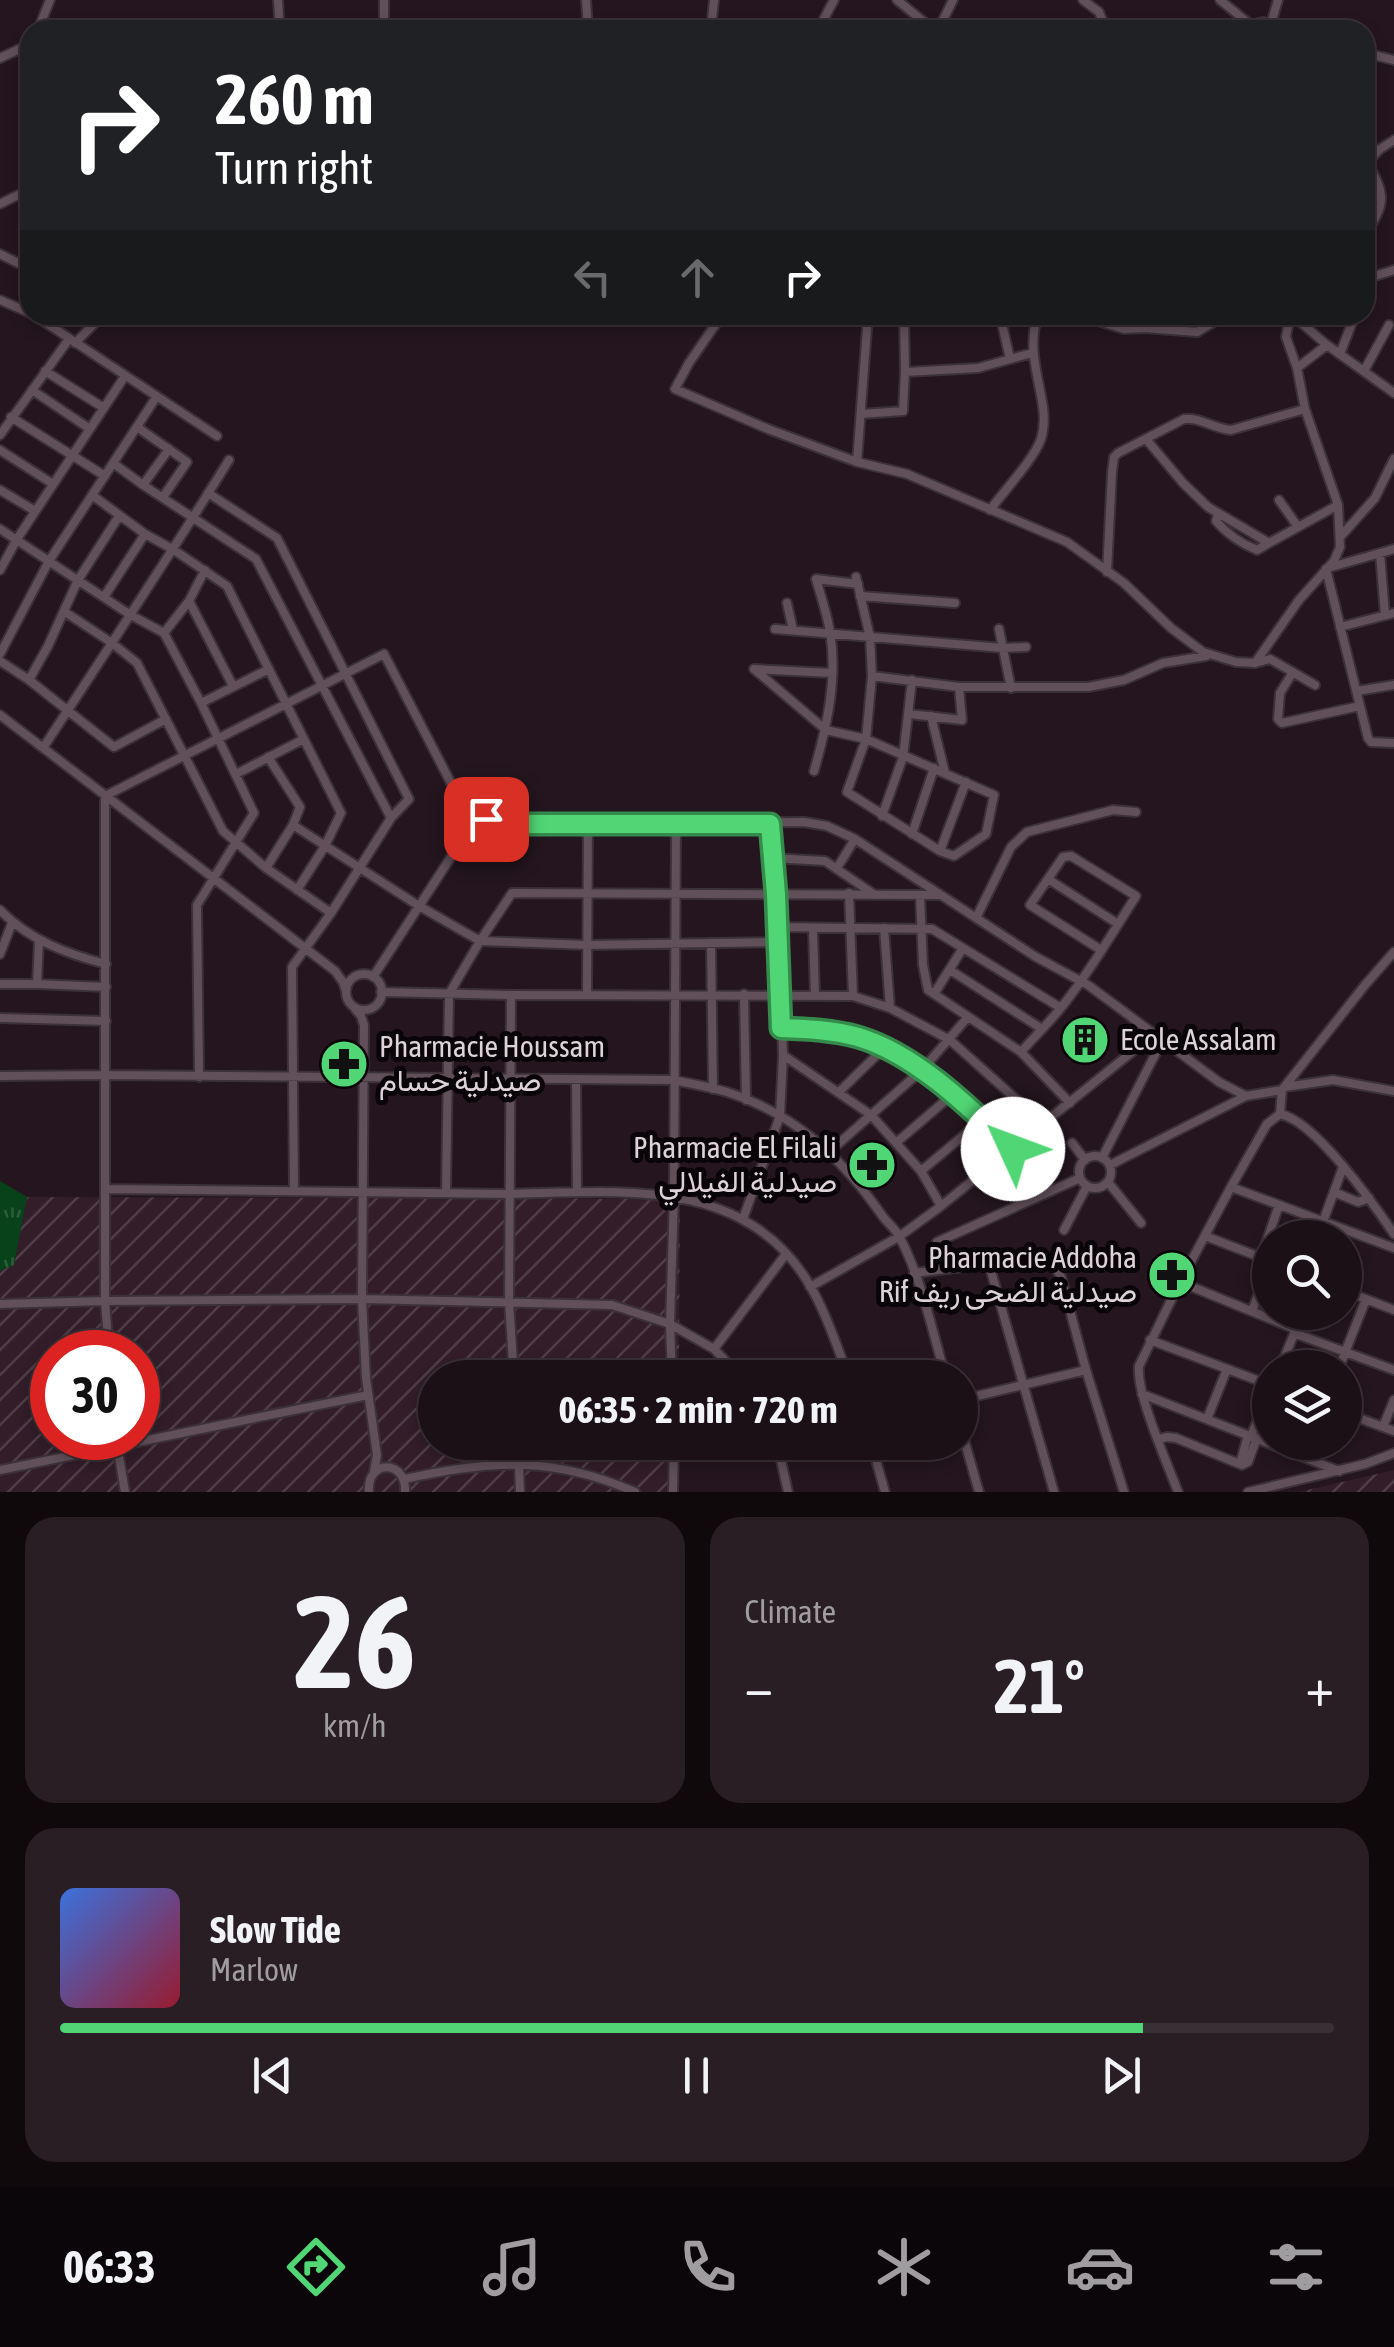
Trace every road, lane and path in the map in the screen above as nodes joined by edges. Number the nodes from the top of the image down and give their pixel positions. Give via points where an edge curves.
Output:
1 (278, 0) edge
2 (896, 0) edge
3 (1083, 0) edge
4 (1220, 0) edge
5 (279, 17) dead end
6 (923, 20) edge
7 (1102, 20) edge
8 (1241, 20) edge
9 (1375, 178) edge
10 (1375, 219) edge
11 (48, 325) edge
12 (91, 325) edge
13 (715, 325) edge
14 (867, 325) edge
15 (904, 325) edge
16 (1002, 325) edge
17 (1035, 325) edge
18 (1109, 325) edge
19 (1208, 325) edge
20 (1289, 325) edge
21 (1303, 325) edge
22 (1351, 325) edge
23 (1389, 325) dead end
24 (72, 341) junction
25 (1327, 345) junction
26 (1032, 353) junction
27 (1340, 354) junction
28 (1010, 359) junction
29 (1297, 368) junction
30 (45, 370) junction
31 (1364, 370) junction
32 (905, 372) junction
33 (125, 376) junction
34 (32, 390) junction
35 (1394, 394) edge
36 (157, 396) junction
37 (104, 408) junction
38 (1305, 409) junction
39 (862, 414) junction
40 (6, 421) edge
41 (137, 427) junction
42 (90, 428) junction
43 (0, 435) edge
44 (218, 436) dead end
45 (1146, 439) junction
46 (169, 449) junction
47 (0, 450) edge
48 (72, 456) junction
49 (1394, 458) edge
50 (228, 460) dead end
51 (857, 462) junction
52 (113, 463) junction
53 (105, 476) junction
54 (53, 484) junction
55 (143, 486) junction
56 (0, 490) edge
57 (208, 493) junction
58 (92, 495) junction
59 (163, 497) junction
60 (1279, 500) dead end
61 (1338, 505) junction
62 (990, 510) junction
63 (35, 511) junction
64 (1218, 514) junction
65 (119, 516) junction
66 (192, 517) junction
67 (1298, 527) junction
68 (0, 529) edge
69 (145, 534) junction
70 (1340, 537) junction
71 (17, 540) junction
72 (1270, 543) junction
73 (1394, 549) edge
74 (174, 550) junction
75 (1380, 553) junction
76 (49, 561) junction
77 (1326, 569) junction
78 (0, 570) edge
79 (205, 570) junction
80 (1107, 572) junction
81 (78, 580) junction
82 (860, 596) junction
83 (104, 597) junction
84 (189, 600) junction
85 (787, 603) dead end
86 (955, 604) dead end
87 (65, 612) junction
88 (129, 614) junction
89 (1390, 614) edge
90 (1340, 627) junction
91 (775, 629) dead end
92 (998, 629) dead end
93 (792, 630) junction
94 (164, 634) junction
95 (831, 634) junction
96 (870, 637) junction
97 (112, 643) junction
98 (1026, 646) dead end
99 (1003, 648) junction
100 (1211, 656) junction
101 (0, 658) edge
102 (1255, 663) junction
103 (269, 669) junction
104 (1293, 672) junction
105 (832, 673) junction
106 (346, 674) junction
107 (872, 676) junction
108 (29, 680) junction
109 (912, 680) junction
110 (1394, 683) edge
111 (233, 686) junction
112 (322, 686) junction
113 (1314, 686) dead end
114 (959, 687) junction
115 (1011, 688) junction
116 (1357, 691) junction
117 (200, 703) junction
118 (288, 705) junction
119 (1360, 706) junction
120 (67, 712) junction
121 (909, 714) junction
122 (0, 715) edge
123 (931, 716) junction
124 (166, 719) junction
125 (826, 730) junction
126 (218, 738) junction
127 (304, 738) junction
128 (866, 739) junction
129 (1394, 743) edge
130 (43, 748) junction
131 (903, 755) junction
132 (185, 756) junction
133 (268, 757) junction
134 (934, 768) junction
135 (814, 770) dead end
136 (945, 773) junction
137 (236, 774) junction
138 (966, 782) junction
139 (105, 796) junction
140 (465, 810) junction
141 (1136, 812) dead end
142 (882, 816) junction
143 (391, 818) junction
144 (588, 822) junction
145 (676, 823) junction
146 (487, 824) junction
147 (770, 824) junction
148 (292, 825) junction
149 (912, 834) junction
150 (464, 837) junction
151 (855, 839) junction
152 (236, 844) junction
153 (326, 846) junction
154 (940, 851) junction
155 (772, 858) junction
156 (361, 867) junction
157 (266, 868) junction
158 (837, 868) junction
159 (213, 878) junction
160 (1048, 878) junction
161 (297, 890) junction
162 (849, 893) junction
163 (873, 893) junction
164 (588, 894) junction
165 (776, 894) junction
166 (920, 894) junction
167 (678, 895) junction
168 (943, 896) junction
169 (419, 906) junction
170 (0, 910) edge
171 (332, 912) junction
172 (976, 918) junction
173 (12, 923) junction
174 (1118, 924) junction
175 (777, 927) junction
176 (851, 928) junction
177 (884, 928) junction
178 (921, 928) junction
179 (813, 929) junction
180 (39, 940) junction
181 (480, 941) junction
182 (778, 942) junction
183 (712, 943) junction
184 (587, 945) junction
185 (676, 945) junction
186 (305, 948) junction
187 (964, 948) junction
188 (1101, 950) junction
189 (1394, 952) edge
190 (0, 953) edge
191 (106, 964) junction
192 (950, 970) junction
193 (335, 971) junction
194 (357, 976) junction
195 (373, 977) junction
196 (1081, 982) junction
197 (0, 984) edge
198 (37, 984) junction
199 (106, 987) junction
200 (346, 991) junction
201 (381, 992) junction
202 (450, 994) junction
203 (587, 994) junction
204 (713, 994) junction
205 (744, 994) junction
206 (934, 994) junction
207 (511, 995) junction
208 (675, 995) junction
209 (781, 996) junction
210 (815, 996) junction
211 (854, 996) junction
212 (353, 1006) junction
213 (374, 1006) junction
214 (890, 1008) junction
215 (1062, 1008) junction
216 (968, 1017) junction
217 (0, 1018) edge
218 (106, 1021) junction
219 (364, 1025) junction
220 (781, 1028) junction
221 (1042, 1029) junction
222 (1158, 1038) junction
223 (950, 1040) junction
224 (885, 1048) junction
225 (1020, 1052) junction
226 (783, 1055) junction
227 (922, 1070) junction
228 (106, 1075) junction
229 (0, 1076) edge
230 (199, 1077) junction
231 (292, 1078) junction
232 (363, 1078) junction
233 (449, 1078) junction
234 (510, 1078) junction
235 (576, 1080) junction
236 (674, 1080) junction
237 (713, 1089) junction
238 (1283, 1089) junction
239 (1394, 1091) edge
240 (839, 1092) junction
241 (953, 1094) junction
242 (1246, 1096) junction
243 (746, 1100) junction
244 (1070, 1102) junction
245 (1280, 1114) junction
246 (871, 1115) junction
247 (780, 1116) junction
248 (982, 1120) junction
249 (1044, 1124) junction
250 (897, 1142) junction
251 (1072, 1143) dead end
252 (1013, 1149) junction
253 (829, 1152) junction
254 (1102, 1158) junction
255 (1085, 1160) junction
256 (1110, 1165) junction
257 (1343, 1167) junction
258 (921, 1172) junction
259 (1084, 1182) junction
260 (1108, 1182) junction
261 (1231, 1187) junction
262 (106, 1189) junction
263 (294, 1190) junction
264 (362, 1190) junction
265 (576, 1192) junction
266 (1334, 1192) junction
267 (446, 1193) junction
268 (510, 1194) junction
269 (674, 1196) junction
270 (1369, 1198) junction
271 (1279, 1205) junction
272 (941, 1206) junction
273 (743, 1219) junction
274 (1276, 1220) edge
275 (1318, 1220) edge
276 (1324, 1220) edge
277 (1141, 1222) dead end
278 (1064, 1230) dead end
279 (1394, 1234) edge
280 (900, 1236) junction
281 (1205, 1236) junction
282 (1362, 1236) edge
283 (937, 1242) dead end
284 (1394, 1248) edge
285 (786, 1254) junction
286 (1252, 1255) edge
287 (990, 1264) junction
288 (914, 1273) junction
289 (1180, 1282) junction
290 (810, 1287) junction
291 (1362, 1297) edge
292 (1366, 1299) junction
293 (105, 1300) junction
294 (362, 1300) junction
295 (509, 1301) junction
296 (0, 1304) edge
297 (1394, 1310) edge
298 (1252, 1311) edge
299 (670, 1324) junction
300 (108, 1330) edge
301 (1295, 1331) joint
302 (1150, 1340) junction
303 (714, 1349) junction
304 (1287, 1350) edge
305 (1340, 1350) edge
306 (1346, 1350) edge
307 (1362, 1358) edge
308 (513, 1360) edge
309 (671, 1360) edge
310 (725, 1360) edge
311 (842, 1360) edge
312 (941, 1360) edge
313 (1227, 1369) junction
314 (1086, 1370) junction
315 (1394, 1370) edge
316 (1252, 1380) edge
317 (1022, 1385) junction
318 (1142, 1394) junction
319 (368, 1395) junction
320 (978, 1396) edge
321 (1394, 1400) edge
322 (1207, 1419) junction
323 (1362, 1419) edge
324 (1391, 1428) edge
325 (160, 1433) edge
326 (1252, 1436) joint
327 (1159, 1439) junction
328 (376, 1449) junction
329 (1394, 1453) edge
330 (40, 1460) edge
331 (120, 1460) edge
332 (520, 1460) edge
333 (674, 1460) edge
334 (781, 1460) edge
335 (876, 1460) edge
336 (970, 1460) edge
337 (1313, 1460) edge
338 (520, 1464) junction
339 (390, 1468) junction
340 (0, 1470) edge
341 (1339, 1470) junction
342 (374, 1472) junction
343 (405, 1480) junction
344 (125, 1492) edge
345 (368, 1492) edge
346 (405, 1492) edge
347 (520, 1492) edge
348 (635, 1492) edge
349 (673, 1492) edge
350 (788, 1492) edge
351 (886, 1492) edge
352 (979, 1492) edge
353 (1054, 1492) edge
354 (1124, 1492) edge
355 (1178, 1492) edge
356 (1248, 1492) edge

1 - 5 street
2 - 6 street
3 - 7 street
4 - 8 street
9 - 10 street via 1382,196
11 - 24 street
12 - 24 street
13 - 51 street via 676,388
14 - 39 street
15 - 32 street
16 - 28 street
17 - 26 street
18 - 19 street via 1196,332
20 - 29 street
21 - 25 street
22 - 27 street
23 - 31 street
24 - 30 street
24 - 33 street
25 - 27 street
25 - 29 street
26 - 28 street
26 - 62 street via 1044,417 1040,442
27 - 31 street
28 - 32 street
29 - 38 street
30 - 34 street
30 - 37 street
31 - 35 street
32 - 39 street via 903,411
33 - 36 street
33 - 37 street
34 - 40 street
34 - 42 street
36 - 41 street
36 - 44 street
37 - 42 street
38 - 45 street via 1231,430 1184,418
38 - 61 street
39 - 51 street
40 - 43 street
40 - 48 street
41 - 46 street
41 - 52 street
42 - 48 street
45 - 64 street
45 - 80 street via 1114,458
46 - 55 street
46 - 59 street via 187,462
47 - 54 street
48 - 53 street
48 - 54 street
49 - 70 street via 1378,493
50 - 57 street
51 - 62 street via 907,474
52 - 53 street
52 - 55 street
53 - 58 street
54 - 63 street
55 - 59 street
56 - 63 street
57 - 66 street
57 - 106 street via 278,538
58 - 65 street
58 - 76 street
59 - 66 street
60 - 67 street
61 - 67 street
61 - 70 street
62 - 80 street via 1067,542
63 - 71 street
64 - 72 street
64 - 72 street via 1219,525 1245,545 1257,550
65 - 69 street
65 - 81 street
66 - 74 street
66 - 112 street via 256,559
67 - 72 street
68 - 71 street
69 - 74 street
69 - 83 street
70 - 77 street
71 - 76 street
71 - 78 street
73 - 75 street
74 - 79 street
74 - 88 street
75 - 77 street
75 - 89 street
76 - 81 street
76 - 101 street
77 - 90 street
77 - 102 street
79 - 84 street
79 - 103 street via 227,586
80 - 100 street
81 - 83 street
81 - 87 street
82 - 86 street
82 - 95 street via 857,580 816,579
82 - 96 street
83 - 88 street
84 - 94 street
84 - 111 street
85 - 93 street
87 - 97 street
87 - 108 street
88 - 94 street
88 - 97 street
89 - 90 street
90 - 116 street
91 - 93 street
92 - 99 street
93 - 95 street
94 - 117 street
95 - 96 street
95 - 105 street
96 - 99 street
96 - 107 street
97 - 120 street
97 - 124 street via 137,663
98 - 99 street
99 - 115 street
100 - 102 street
100 - 115 street via 1164,662 1100,686
101 - 108 street
102 - 104 street via 1270,658
103 - 111 street
103 - 118 street
104 - 113 street
104 - 119 street via 1279,696 1282,722
105 - 125 street
105 - 125 street via 754,669
106 - 112 street
106 - 140 street via 384,654
106 - 143 street via 409,800
107 - 109 street
107 - 128 street
108 - 120 street
109 - 114 street
109 - 121 street
110 - 116 street
111 - 117 street
112 - 118 street
112 - 143 street
114 - 115 street
114 - 123 street via 962,720
116 - 119 street
117 - 126 street
118 - 126 street
118 - 127 street
119 - 129 street via 1369,741
120 - 124 street via 114,747
120 - 130 street
121 - 123 street
121 - 131 street
122 - 130 street
123 - 136 street
124 - 132 street
125 - 128 street
125 - 135 street
126 - 132 street
126 - 137 street
127 - 133 street
127 - 153 street via 342,813
128 - 131 street
128 - 142 street via 847,792
130 - 139 street
131 - 134 street
131 - 142 street
132 - 139 street
132 - 152 street
133 - 137 street
133 - 148 street via 300,807
134 - 136 street
134 - 149 street
136 - 138 street
137 - 152 street via 254,813
138 - 154 street
138 - 154 street via 994,795 986,834 954,856
139 - 159 street
139 - 191 street
140 - 146 street via 480,810
140 - 150 street via 456,821
141 - 172 street via 1114,810 1027,832 1011,847
142 - 149 street
143 - 156 street
144 - 145 street
144 - 146 street
144 - 164 street
145 - 147 street
145 - 167 street
146 - 150 street via 480,837
147 - 151 street via 827,826
147 - 155 street
148 - 153 street
148 - 157 street
149 - 154 street
150 - 169 street
151 - 158 street
151 - 168 street
152 - 157 street
152 - 159 street
153 - 156 street
153 - 161 street
155 - 158 street via 825,861
155 - 165 street
156 - 169 street
156 - 171 street
157 - 161 street
158 - 163 street
159 - 186 street
159 - 230 street via 197,905
160 - 174 street
160 - 174 street via 1071,856 1136,896
160 - 188 street via 1030,905
161 - 171 street
162 - 163 street
162 - 165 street
162 - 176 street
163 - 166 street
164 - 167 street
164 - 181 street via 512,893
164 - 184 street
165 - 167 street
165 - 175 street
166 - 168 street
166 - 178 street
167 - 185 street
168 - 172 street
169 - 181 street
169 - 195 street
170 - 173 street
171 - 186 street
172 - 196 street
173 - 180 street
173 - 190 street
174 - 188 street
175 - 179 street
175 - 182 street
176 - 177 street
176 - 179 street
176 - 211 street
177 - 178 street
177 - 214 street
178 - 187 street
178 - 206 street via 928,990
179 - 210 street
180 - 191 street
180 - 198 street
181 - 184 street
181 - 202 street
182 - 183 street
182 - 209 street
183 - 185 street
183 - 204 street
184 - 185 street
184 - 203 street
185 - 208 street
186 - 193 street
186 - 231 street via 292,967
187 - 192 street
187 - 215 street
188 - 196 street
189 - 238 street
191 - 199 street
192 - 206 street
192 - 221 street
193 - 194 street
193 - 200 street
194 - 195 street
194 - 200 street
195 - 201 street
196 - 215 street
196 - 222 street
197 - 198 street
198 - 199 street
199 - 218 street
200 - 212 street
201 - 202 street
201 - 213 street
202 - 207 street
202 - 233 street
203 - 207 street
203 - 208 street
204 - 205 street
204 - 208 street
204 - 237 street
205 - 209 street
205 - 243 street
206 - 216 street
207 - 234 street
208 - 236 street
209 - 210 street
209 - 220 street
210 - 211 street
211 - 214 street
212 - 213 street
212 - 219 street
213 - 219 street
214 - 223 street
215 - 221 street
216 - 223 street
216 - 225 street
217 - 218 street
218 - 228 street
219 - 232 street
220 - 224 street via 825,1030
220 - 226 street
221 - 225 street
222 - 242 street
222 - 244 street
222 - 254 street
223 - 227 street
223 - 249 street
224 - 227 street
224 - 240 street
225 - 244 street
226 - 240 street
226 - 247 street
227 - 241 street
227 - 246 street
228 - 229 street
228 - 230 street
228 - 262 street
230 - 231 street
231 - 232 street
231 - 263 street
232 - 233 street
232 - 264 street
233 - 234 street
233 - 267 street
234 - 235 street
234 - 268 street
235 - 236 street
235 - 265 street
236 - 237 street
236 - 269 street
237 - 243 street
238 - 239 street via 1332,1080
238 - 242 street
238 - 245 street
240 - 246 street
241 - 248 street
241 - 250 street
242 - 256 street
243 - 247 street
244 - 249 street
245 - 257 street via 1301,1122
245 - 261 street via 1267,1124
246 - 250 street
246 - 253 street
247 - 253 street
247 - 273 street
248 - 252 street
248 - 258 street
249 - 252 street
250 - 258 street
251 - 255 street
252 - 272 street
253 - 280 street
254 - 255 street
254 - 256 street
255 - 259 street
256 - 260 street
257 - 266 street
257 - 270 street
258 - 272 street
259 - 260 street via 1098,1188
259 - 278 street
259 - 283 street
260 - 277 street
261 - 271 street
261 - 281 street
262 - 263 street
262 - 293 street
263 - 264 street
264 - 267 street
264 - 294 street
265 - 268 street
265 - 269 street
266 - 270 street via 1358,1202
266 - 276 street
267 - 268 street
268 - 295 street
269 - 273 street
269 - 299 street
270 - 279 street
271 - 274 street
271 - 275 street
272 - 280 street
273 - 285 street
280 - 288 street
280 - 290 street
281 - 286 street
281 - 289 street
282 - 284 street
285 - 290 street
285 - 303 street
287 - 288 street
287 - 314 street via 1042,1263 1058,1270
287 - 317 street
288 - 312 street
289 - 298 street
289 - 302 street
290 - 311 street
291 - 292 street
292 - 297 street
292 - 306 street
293 - 294 street
293 - 296 street
293 - 300 street
294 - 295 street
294 - 319 street
295 - 299 street via 612,1305
295 - 308 street
299 - 303 street
299 - 309 street
301 - 304 street
301 - 305 street
302 - 313 street
302 - 318 street via 1138,1366
303 - 310 street
307 - 315 street
313 - 316 street
313 - 322 street
314 - 317 street
314 - 354 street
317 - 320 street
317 - 353 street
318 - 322 street
318 - 327 street
319 - 325 street
319 - 328 street
321 - 324 street
322 - 326 street
323 - 324 street
326 - 327 street via 1240,1464 1176,1438
327 - 355 street
328 - 339 street
328 - 342 street
329 - 341 street
330 - 340 street
331 - 344 street
332 - 338 street
333 - 349 street
334 - 350 street
335 - 351 street
336 - 352 street
337 - 341 street
338 - 343 street
338 - 347 street
338 - 348 street via 594,1476
339 - 342 street
339 - 343 street
341 - 356 street
342 - 345 street
343 - 346 street

